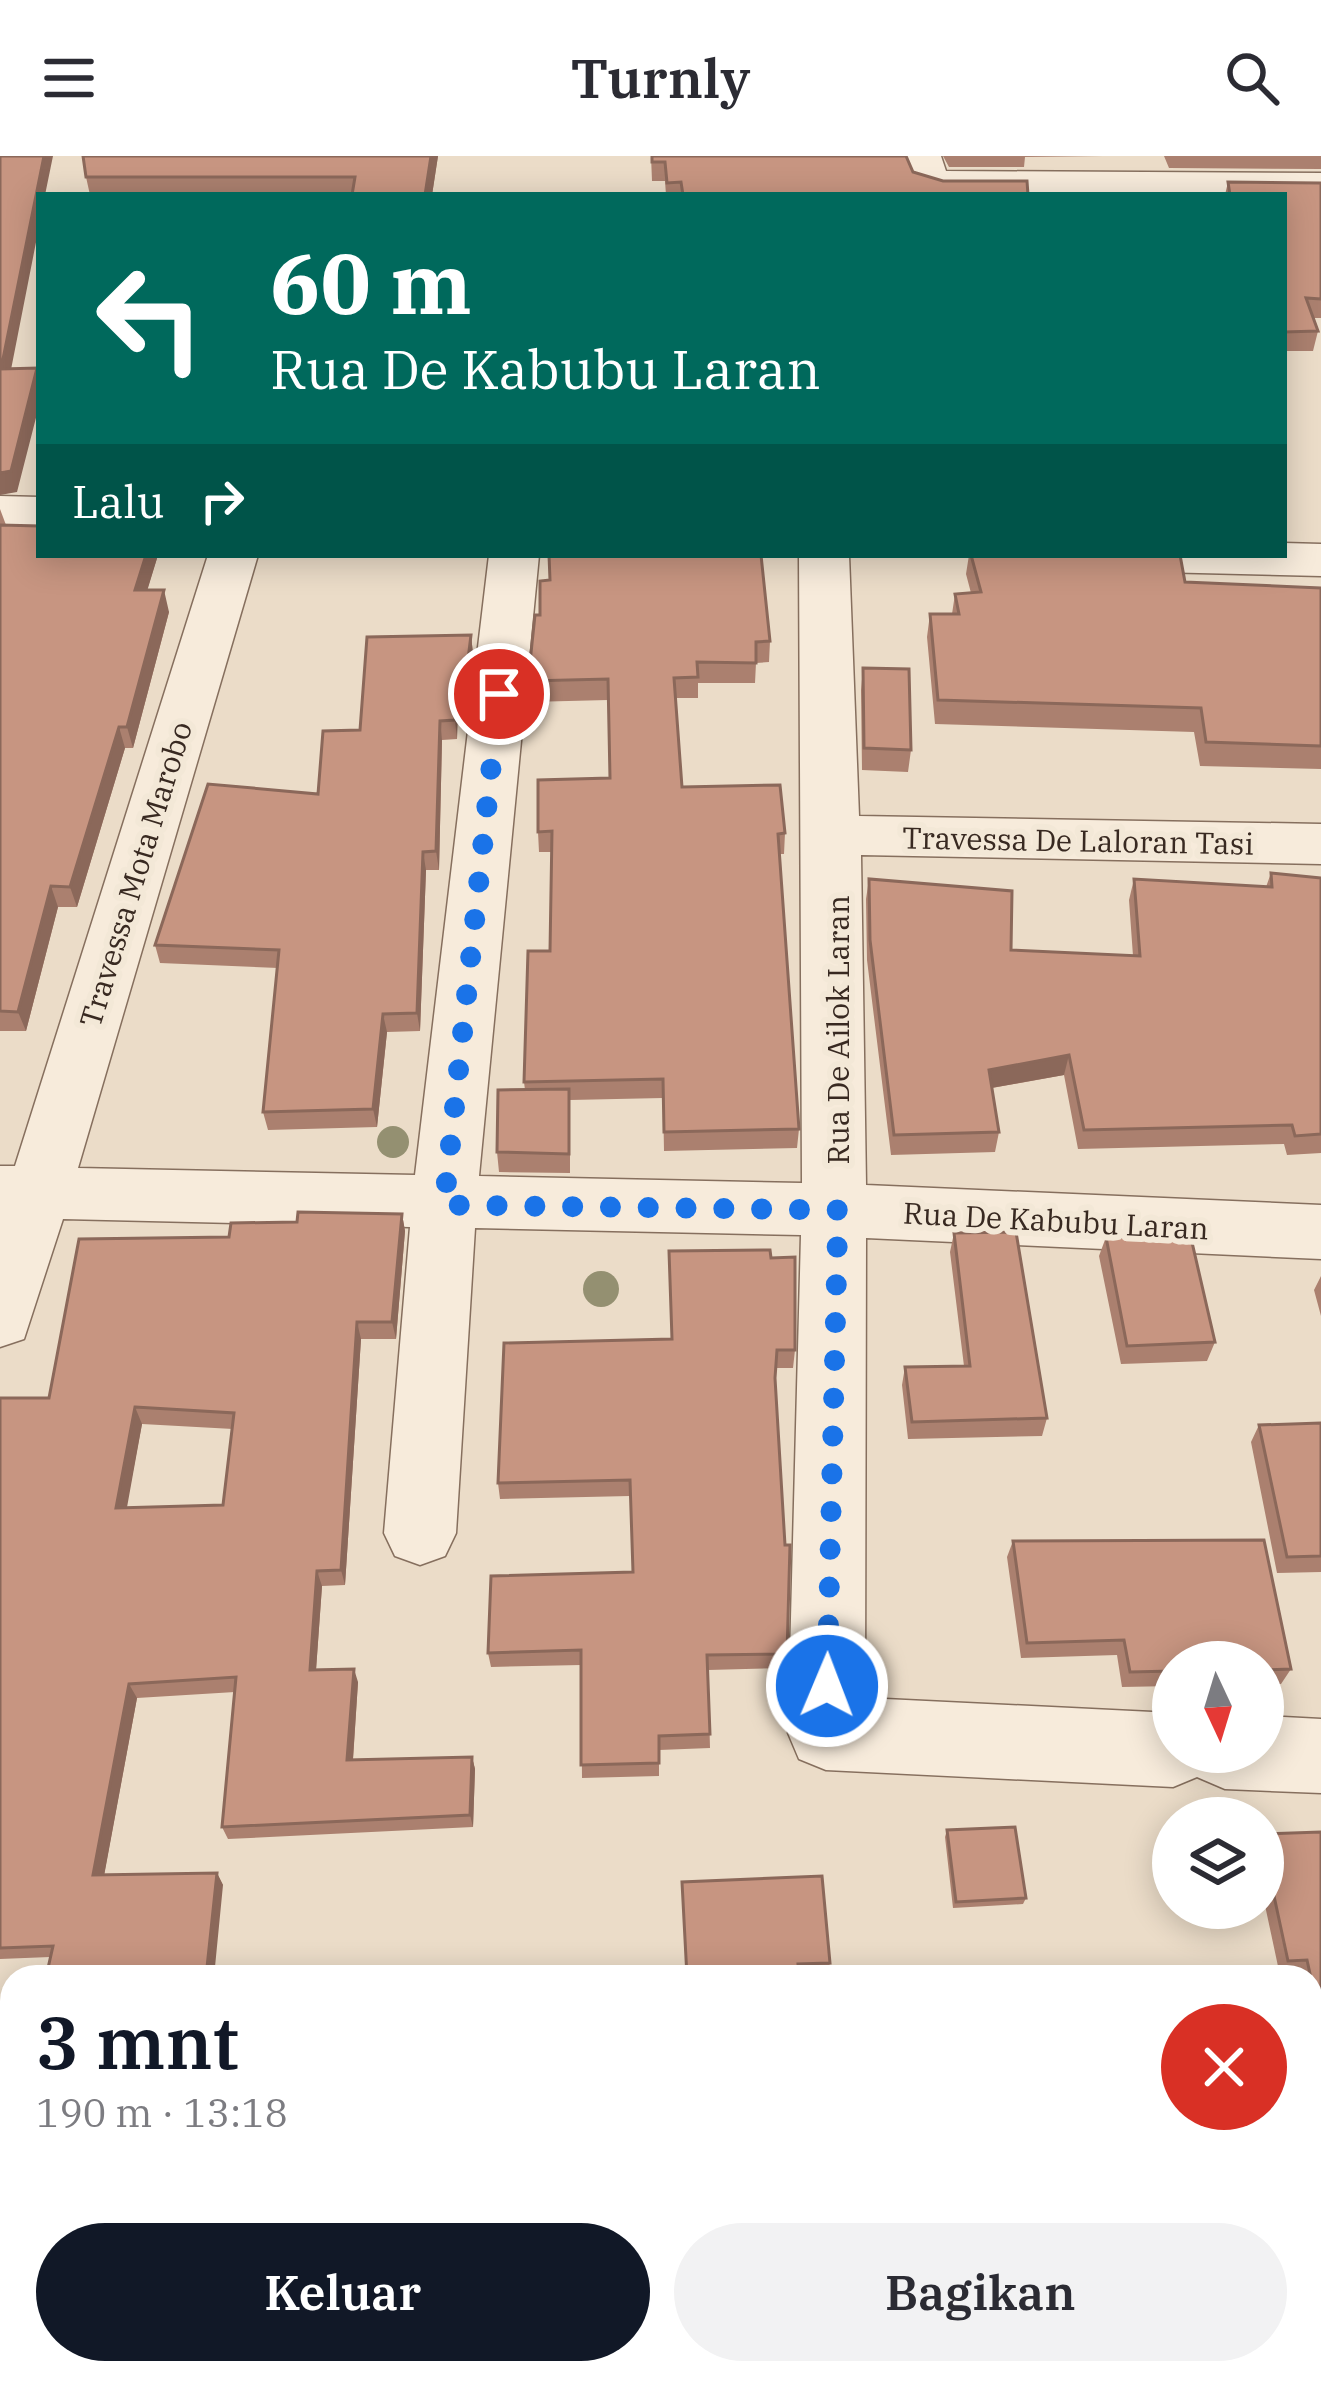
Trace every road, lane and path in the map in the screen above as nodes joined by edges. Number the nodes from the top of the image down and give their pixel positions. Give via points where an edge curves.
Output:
1 (921, 156) edge
2 (1137, 170) edge
3 (1321, 185) edge
4 (0, 511) edge
5 (36, 512) edge
6 (232, 558) edge
7 (514, 558) edge
8 (824, 558) edge
9 (1239, 558) edge
10 (1321, 560) edge
11 (836, 835) junction
12 (1321, 844) edge
13 (18, 1192) edge
14 (444, 1205) junction
15 (838, 1210) junction
16 (1321, 1232) edge
17 (0, 1318) edge
18 (420, 1533) dead end
19 (1152, 1749) edge
20 (1284, 1754) edge
21 (1321, 1756) edge

1 - 2 street via 927,178 943,183
2 - 3 street
4 - 5 street
6 - 13 street, Travessa Mota Marobo
7 - 14 street
8 - 11 street, Rua De Ailok Laran
9 - 10 street
11 - 12 street, Travessa De Laloran Tasi
11 - 15 street, Rua De Ailok Laran
13 - 14 street, Rua De Kabubu Laran
13 - 17 street, Travessa Mota Marobo
14 - 15 street, Rua De Kabubu Laran
14 - 18 street
15 - 16 street, Rua De Kabubu Laran
15 - 19 street, Rua De Ailok Laran via 826,1733
20 - 21 street

